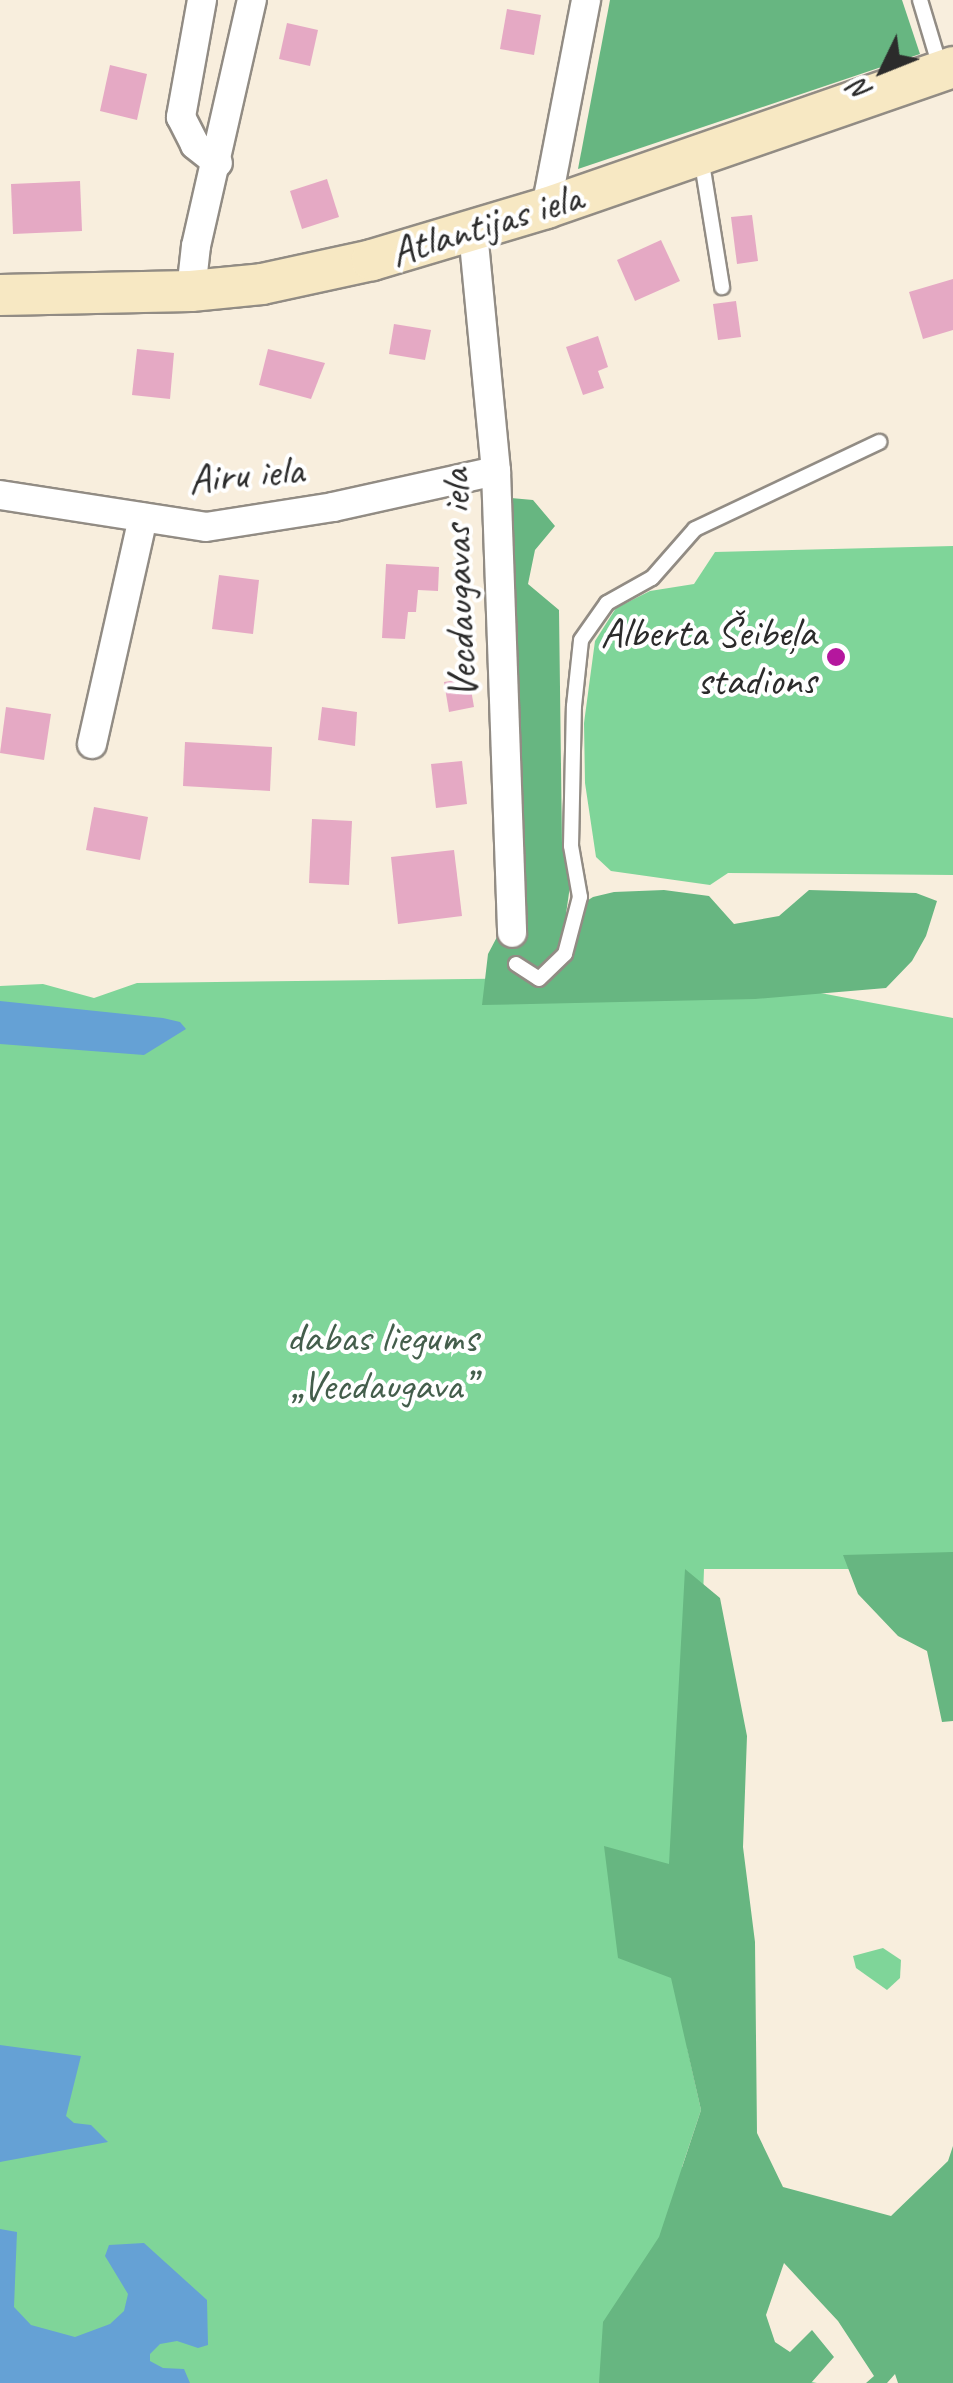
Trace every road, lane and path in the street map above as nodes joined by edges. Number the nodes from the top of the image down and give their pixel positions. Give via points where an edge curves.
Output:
1 (202, 0) edge
2 (252, 0) edge
3 (586, 0) edge
4 (920, 0) edge
5 (947, 69) edge
6 (701, 156) junction
7 (218, 163) junction
8 (546, 208) junction
9 (473, 232) junction
10 (722, 288) dead end
11 (191, 291) junction
12 (0, 295) edge
13 (878, 442) dead end
14 (496, 471) junction
15 (0, 496) edge
16 (143, 518) junction
17 (92, 744) dead end
18 (512, 933) dead end
19 (516, 964) dead end

1 - 7 street via 181,117 195,145
2 - 7 street
3 - 8 street
4 - 5 lane
5 - 6 main road, Atlantijas iela
6 - 8 main road, Atlantijas iela
6 - 10 lane
7 - 11 street
8 - 9 main road, Atlantijas iela
9 - 11 main road, Atlantijas iela via 280,280
9 - 14 street, Vecdaugavas iela
11 - 12 main road, Atlantijas iela
13 - 19 lane via 694,529 652,578 607,603 582,640 574,706 571,846 580,897 565,954 539,978
14 - 16 street, Airu iela via 206,527
14 - 18 street, Vecdaugavas iela
15 - 16 street, Airu iela
16 - 17 street

